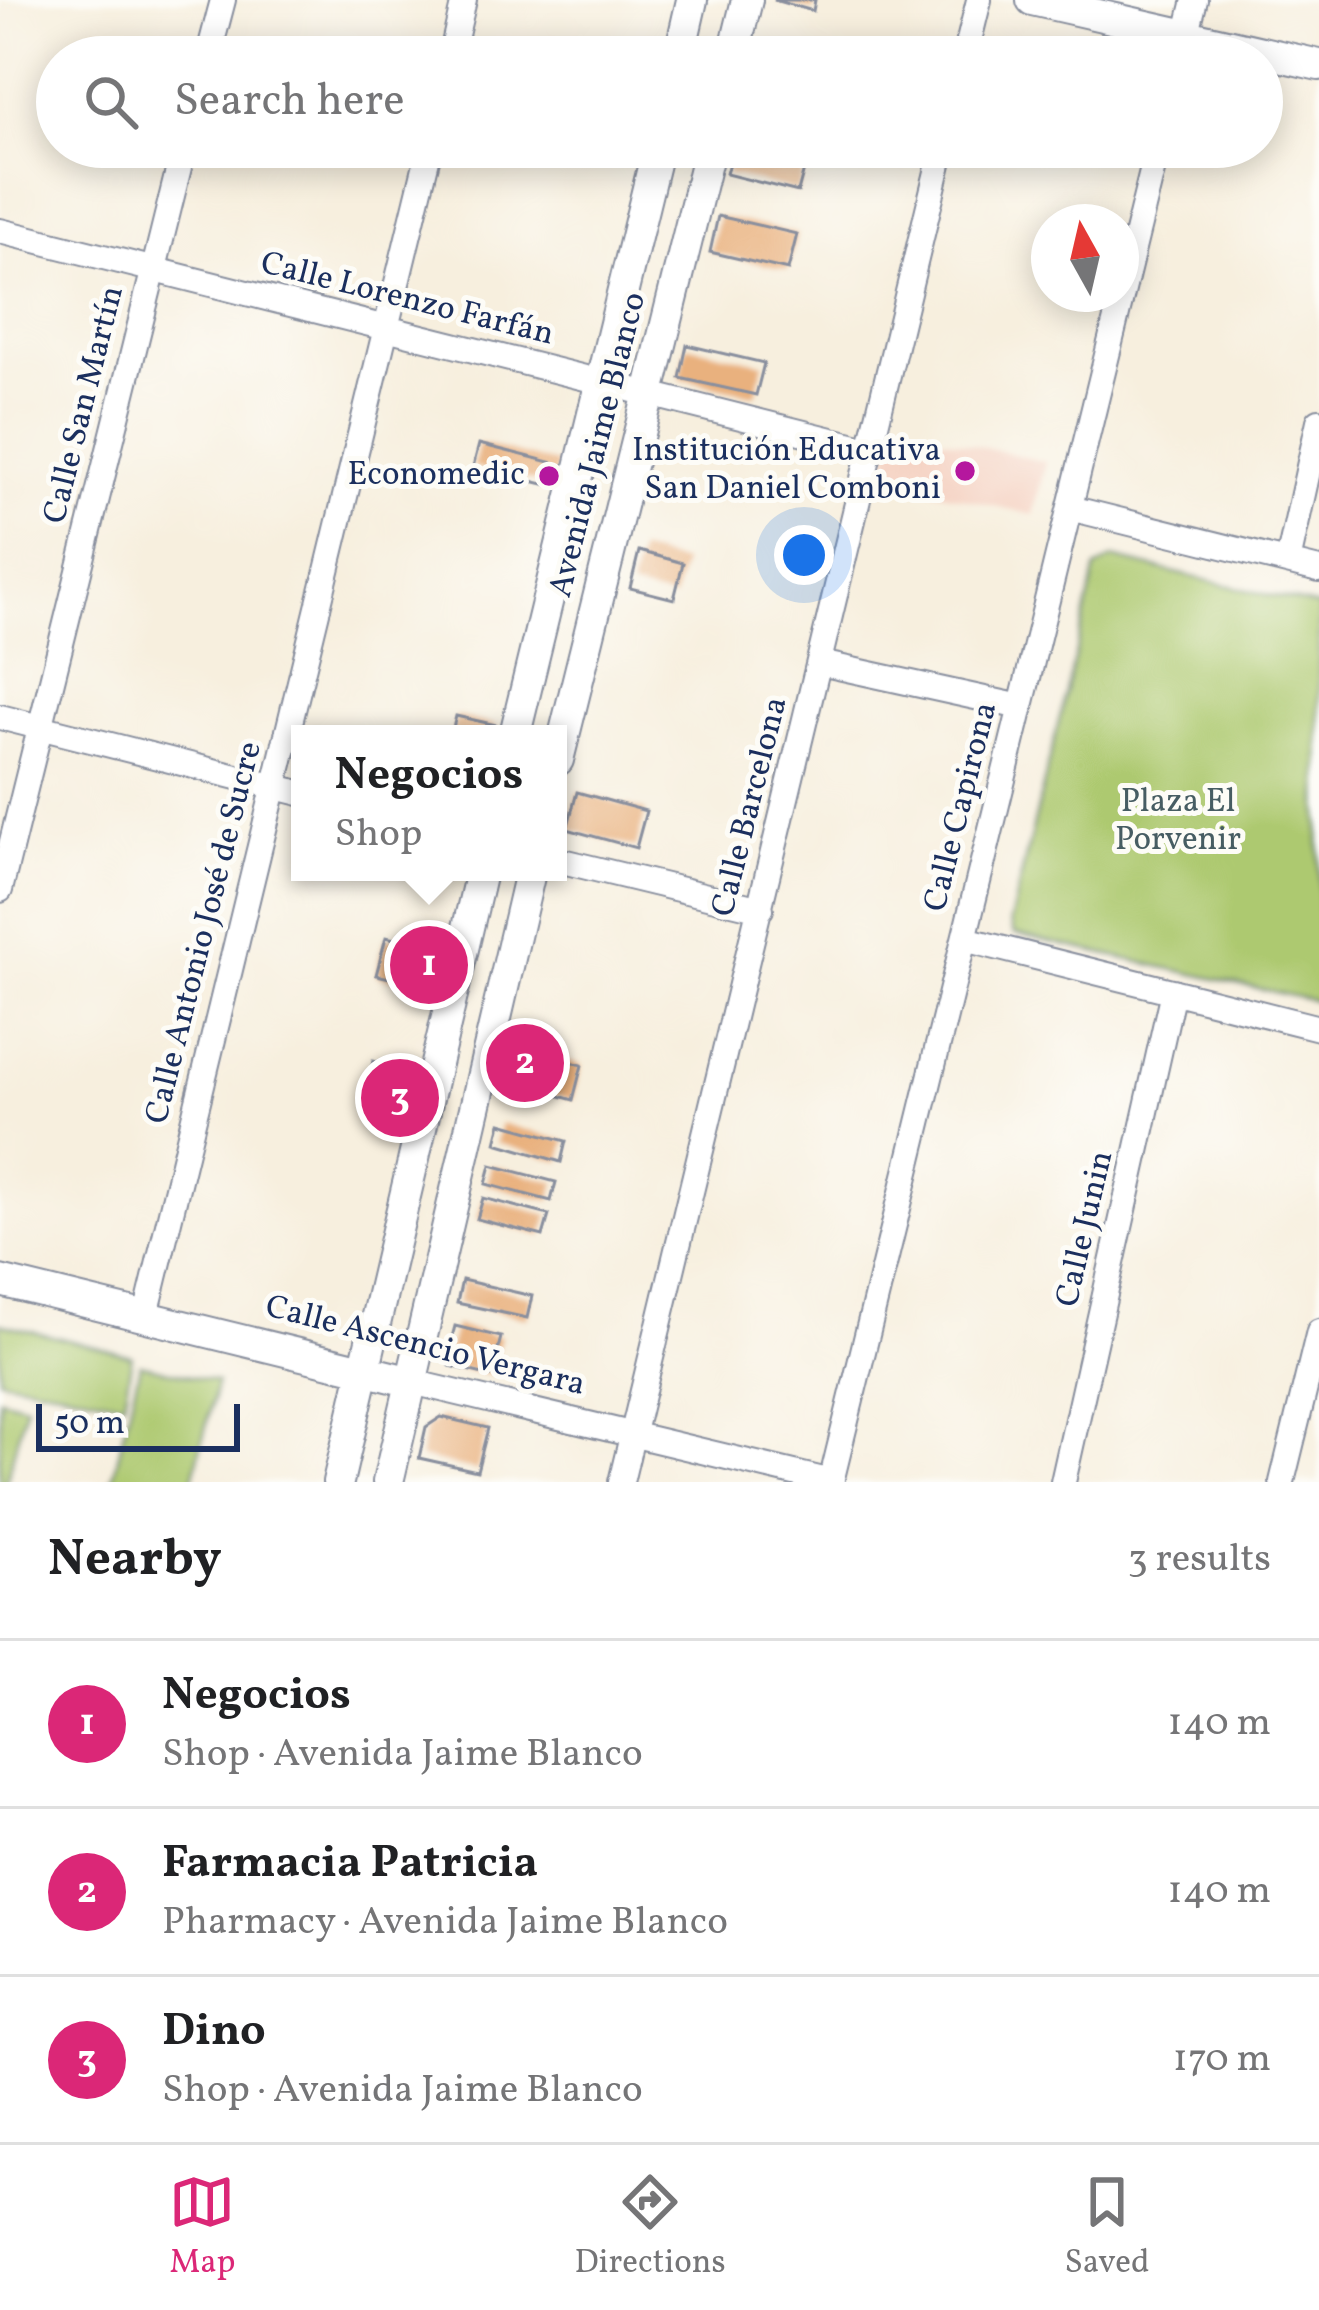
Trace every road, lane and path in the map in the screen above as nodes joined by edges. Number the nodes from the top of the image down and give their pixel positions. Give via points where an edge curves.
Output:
1 (224, 0) edge
2 (464, 0) edge
3 (692, 0) edge
4 (747, 0) edge
5 (980, 0) edge
6 (1031, 0) edge
7 (1195, 0) edge
8 (214, 36) edge
9 (456, 36) edge
10 (684, 36) edge
11 (738, 36) edge
12 (971, 36) edge
13 (1150, 36) edge
14 (1186, 36) edge
15 (1283, 60) edge
16 (1319, 65) edge
17 (178, 168) edge
18 (425, 168) edge
19 (653, 168) edge
20 (705, 168) edge
21 (938, 168) edge
22 (1153, 168) edge
23 (0, 231) edge
24 (151, 272) junction
25 (387, 329) junction
26 (603, 382) junction
27 (648, 394) junction
28 (1319, 421) edge
29 (868, 449) junction
30 (1070, 508) junction
31 (1288, 562) junction
32 (1319, 570) edge
33 (820, 663) junction
34 (1021, 707) junction
35 (0, 717) edge
36 (517, 725) edge
37 (567, 725) edge
38 (39, 728) junction
39 (274, 787) junction
40 (291, 791) edge
41 (567, 862) edge
42 (479, 881) edge
43 (528, 881) edge
44 (0, 890) edge
45 (761, 909) junction
46 (964, 939) junction
47 (1173, 992) junction
48 (1319, 1028) edge
49 (0, 1282) edge
50 (146, 1315) junction
51 (1319, 1331) edge
52 (364, 1370) junction
53 (412, 1382) junction
54 (634, 1434) junction
55 (338, 1482) edge
56 (388, 1482) edge
57 (621, 1482) edge
58 (831, 1482) edge
59 (1063, 1482) edge
60 (1282, 1482) edge

1 - 8 street
2 - 9 street
3 - 10 street
4 - 11 street
5 - 12 street
6 - 13 street
7 - 14 street
15 - 16 street
17 - 24 street, Calle San Martín
18 - 25 street, Calle Antonio José de Sucre
19 - 26 street, Avenida Jaime Blanco
20 - 27 street, Avenida Jaime Blanco
21 - 29 street, Calle Barcelona
22 - 30 street, Calle Capirona
23 - 24 street, Calle Lorenzo Farfán
24 - 25 street, Calle Lorenzo Farfán
24 - 38 street, Calle San Martín
25 - 26 street, Calle Lorenzo Farfán
25 - 39 street, Calle Antonio José de Sucre
26 - 27 street, Calle Lorenzo Farfán
26 - 36 street, Avenida Jaime Blanco
27 - 29 street, Calle Lorenzo Farfán
27 - 37 street, Avenida Jaime Blanco
28 - 31 street
29 - 33 street, Calle Barcelona
30 - 31 street
30 - 34 street, Calle Capirona
31 - 32 street
33 - 34 street
33 - 45 street, Calle Barcelona
34 - 46 street, Calle Capirona
35 - 38 street
38 - 39 street
38 - 44 street, Calle San Martín
39 - 40 street
39 - 50 street, Calle Antonio José de Sucre
41 - 45 street
42 - 52 street
43 - 53 street
45 - 54 street, Calle Barcelona
46 - 47 street
46 - 58 street, Calle Capirona
47 - 48 street
47 - 59 street, Calle Junin
49 - 50 street, Calle Ascencio Vergara
50 - 52 street, Calle Ascencio Vergara
51 - 60 street
52 - 53 street, Calle Ascencio Vergara
52 - 55 street
53 - 54 street, Calle Ascencio Vergara
53 - 56 street
54 - 57 street, Calle Barcelona
54 - 58 street, Calle Ascencio Vergara

